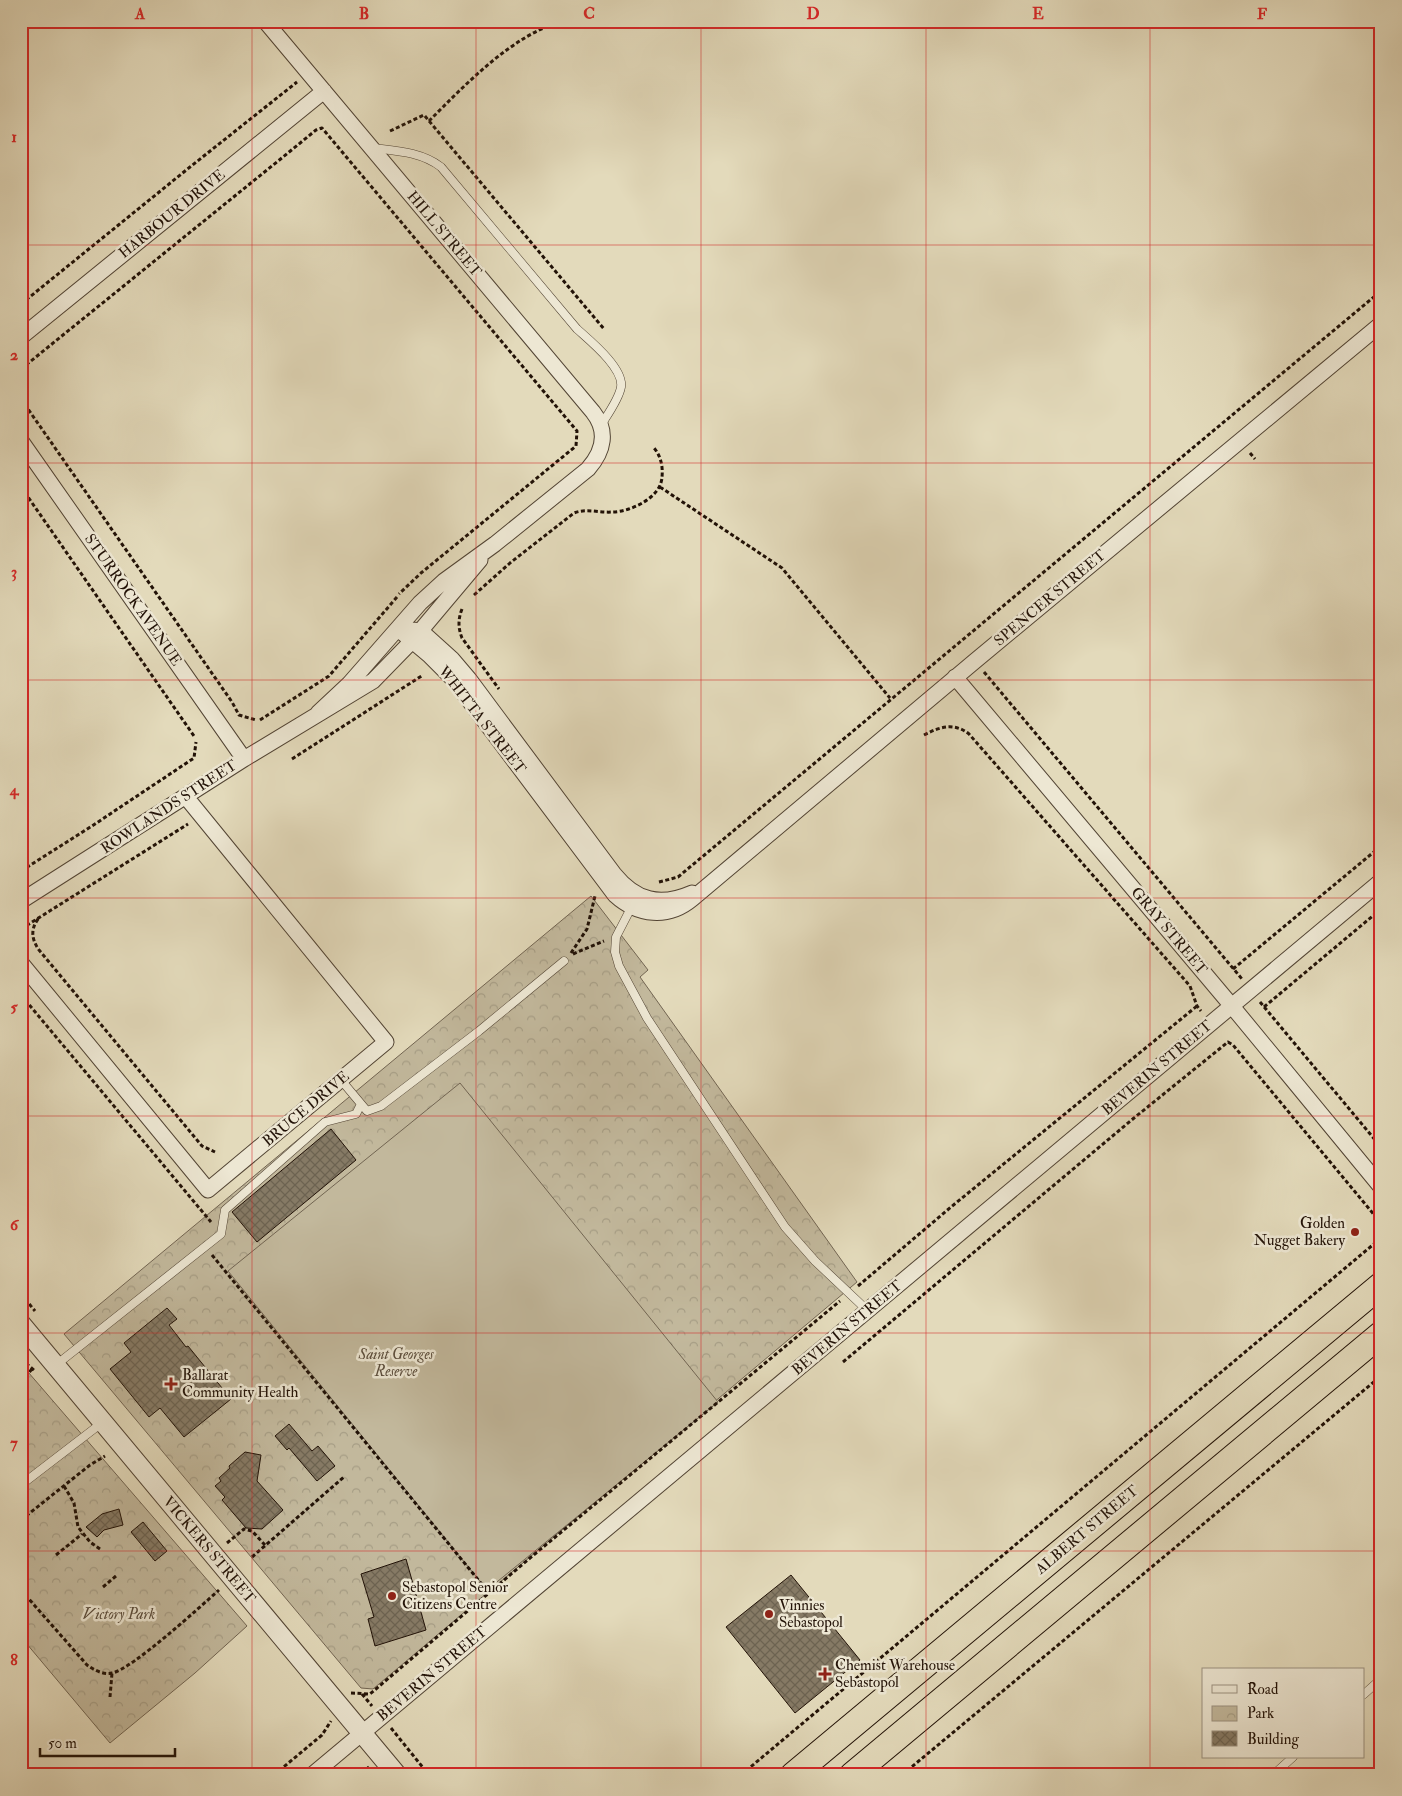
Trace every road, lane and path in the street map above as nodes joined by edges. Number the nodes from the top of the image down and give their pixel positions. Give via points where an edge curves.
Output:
1 (265, 21) edge
2 (564, 21) edge
3 (308, 73) junction
4 (324, 91) junction
5 (429, 121) junction
6 (390, 131) dead end
7 (371, 148) junction
8 (1381, 291) edge
9 (21, 304) edge
10 (1381, 324) edge
11 (604, 329) dead end
12 (21, 337) edge
13 (21, 369) edge
14 (21, 399) edge
15 (601, 425) junction
16 (21, 441) edge
17 (654, 448) dead end
18 (21, 487) edge
19 (660, 487) junction
20 (495, 544) junction
21 (440, 584) junction
22 (429, 595) junction
23 (446, 602) junction
24 (467, 602) dead end
25 (463, 607) dead end
26 (459, 626) dead end
27 (398, 629) junction
28 (417, 636) junction
29 (975, 661) junction
30 (423, 675) dead end
31 (955, 677) junction
32 (890, 698) junction
33 (318, 713) junction
34 (924, 735) dead end
35 (194, 736) dead end
36 (196, 742) dead end
37 (244, 759) junction
38 (292, 759) dead end
39 (186, 797) junction
40 (202, 816) junction
41 (1381, 846) edge
42 (21, 871) edge
43 (1381, 881) edge
44 (655, 882) dead end
45 (606, 885) junction
46 (21, 900) edge
47 (634, 900) junction
48 (664, 906) joint
49 (1381, 909) edge
50 (38, 919) junction
51 (21, 929) edge
52 (616, 937) junction
53 (564, 961) dead end
54 (21, 963) edge
55 (21, 995) edge
56 (1231, 1005) junction
57 (341, 1080) junction
58 (361, 1104) junction
59 (1381, 1147) edge
60 (215, 1152) dead end
61 (1381, 1188) edge
62 (1381, 1223) edge
63 (221, 1234) junction
64 (1381, 1238) edge
65 (204, 1247) junction
66 (1381, 1285) edge
67 (849, 1294) junction
68 (868, 1310) junction
69 (21, 1324) edge
70 (1381, 1334) edge
71 (843, 1362) dead end
72 (56, 1365) junction
73 (32, 1369) dead end
74 (1381, 1376) edge
75 (21, 1382) edge
76 (103, 1422) junction
77 (105, 1456) dead end
78 (345, 1476) dead end
79 (21, 1485) edge
80 (64, 1486) junction
81 (21, 1520) edge
82 (82, 1534) junction
83 (227, 1543) dead end
84 (265, 1545) junction
85 (100, 1548) dead end
86 (56, 1554) dead end
87 (252, 1557) dead end
88 (116, 1576) dead end
89 (103, 1587) dead end
90 (21, 1590) edge
91 (220, 1590) dead end
92 (489, 1593) junction
93 (112, 1673) junction
94 (1381, 1679) edge
95 (1364, 1694) edge
96 (110, 1697) dead end
97 (381, 1717) junction
98 (330, 1721) dead end
99 (362, 1733) junction
100 (1292, 1758) edge
101 (274, 1775) edge
102 (312, 1775) edge
103 (350, 1775) edge
104 (363, 1775) edge
105 (398, 1775) edge
106 (429, 1775) edge
107 (741, 1775) edge
108 (793, 1775) edge
109 (852, 1775) edge
110 (902, 1775) edge
111 (1273, 1775) edge

1 - 3 street, HILL STREET
2 - 5 path via 521,40 466,85
3 - 4 street, HILL STREET
3 - 9 path
4 - 7 street, HILL STREET
4 - 12 street, HARBOUR DRIVE
5 - 6 path via 424,115
5 - 11 path
7 - 15 street, HILL STREET
7 - 15 lane via 410,153 441,167 577,329 614,367 621,379 621,389
8 - 32 path
10 - 29 street, SPENCER STREET
13 - 14 path via 322,128 577,432 576,446 420,573 329,676 258,720 239,715
15 - 20 street, ROWLANDS STREET via 602,457
16 - 37 street, STURROCK AVENUE
17 - 19 path via 661,464
18 - 35 path
19 - 24 path via 640,504 623,511 584,510 574,513
19 - 32 path via 782,568
20 - 21 street, ROWLANDS STREET
20 - 23 street, ROWLANDS STREET
21 - 22 street, ROWLANDS STREET
21 - 23 street
22 - 23 street
22 - 27 street, ROWLANDS STREET
23 - 28 street, ROWLANDS STREET
25 - 26 path
27 - 28 street, WHITTA STREET
27 - 33 street, ROWLANDS STREET
28 - 33 street, ROWLANDS STREET via 373,681
28 - 45 street, WHITTA STREET via 459,687
28 - 47 street, WHITTA STREET via 452,659 469,679
29 - 31 street, SPENCER STREET
29 - 41 path via 1233,969
30 - 38 path
31 - 48 street, SPENCER STREET via 720,874 692,893
31 - 56 street, GRAY STREET
32 - 44 path via 678,877
33 - 37 street, ROWLANDS STREET
34 - 67 path via 939,727 962,728 969,734 1190,986 1197,1006
36 - 42 path via 194,758
37 - 39 street, ROWLANDS STREET
39 - 40 street, BRUCE DRIVE
39 - 46 street, ROWLANDS STREET
40 - 50 path
40 - 57 street, BRUCE DRIVE via 386,1042
43 - 56 street, BEVERIN STREET
45 - 47 street, WHITTA STREET via 618,898
45 - 52 path via 595,894 587,929 570,955
47 - 48 street, WHITTA STREET via 650,899
47 - 52 lane
49 - 59 path via 1264,1007
50 - 51 path
50 - 60 path via 32,936 38,950 202,1146
52 - 67 lane via 615,952 619,966 667,1049 785,1227
53 - 58 lane via 479,1032 381,1106 367,1111
54 - 57 street, BRUCE DRIVE via 208,1190
55 - 63 path
56 - 61 street, GRAY STREET
56 - 68 street, BEVERIN STREET
57 - 58 lane
58 - 63 lane via 356,1114 325,1122 225,1210
62 - 71 path via 1228,1042
63 - 65 lane
64 - 107 path
65 - 72 lane
65 - 92 path
66 - 108 highway, ALBERT STREET
67 - 68 lane
67 - 92 path
68 - 97 street, BEVERIN STREET
69 - 72 street, VICKERS STREET
70 - 109 highway
72 - 76 street, VICKERS STREET
73 - 75 path
74 - 110 path
76 - 79 lane
76 - 99 street, VICKERS STREET
77 - 80 path
78 - 84 path
80 - 81 path
80 - 82 path via 74,1502 76,1522
82 - 85 path
82 - 86 path
83 - 84 path via 244,1529 252,1531
84 - 87 path
88 - 89 path
90 - 93 path via 87,1665
91 - 93 path via 124,1668
92 - 97 path via 370,1694 361,1693
93 - 96 path
94 - 95 lane
97 - 99 street, BEVERIN STREET
97 - 106 path
98 - 101 path via 322,1734
99 - 102 street, BEVERIN STREET
99 - 105 street, VICKERS STREET
100 - 111 lane
103 - 104 path via 358,1768

